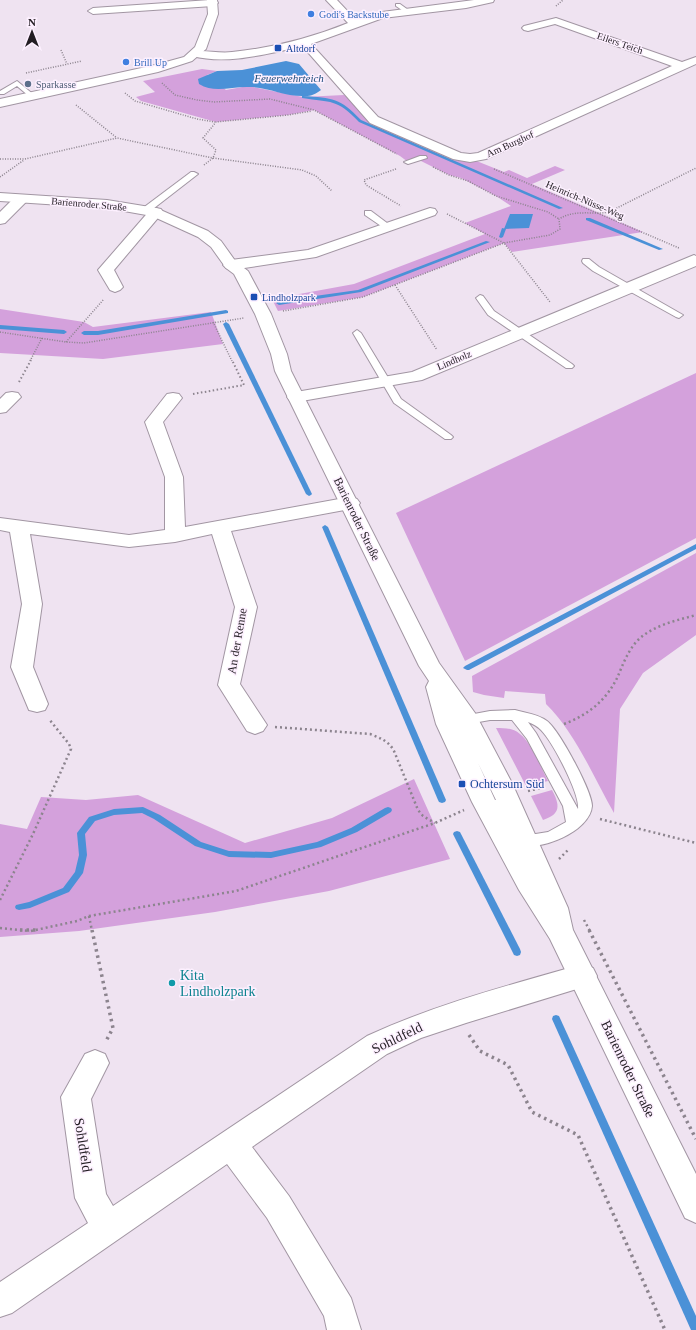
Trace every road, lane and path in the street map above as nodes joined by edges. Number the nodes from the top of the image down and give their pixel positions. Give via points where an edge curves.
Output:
1 (331, 0) edge
2 (489, 0) edge
3 (213, 1) edge
4 (124, 4) edge
5 (398, 5) dead end
6 (93, 11) dead end
7 (408, 12) junction
8 (357, 23) junction
9 (528, 28) dead end
10 (302, 43) junction
11 (61, 50) dead end
12 (196, 54) junction
13 (82, 60) dead end
14 (696, 60) edge
15 (67, 64) junction
16 (684, 66) junction
17 (26, 73) dead end
18 (159, 80) dead end
19 (125, 93) dead end
20 (1, 98) edge
21 (76, 105) dead end
22 (314, 110) junction
23 (216, 122) junction
24 (117, 138) junction
25 (213, 158) junction
26 (470, 158) junction
27 (0, 159) edge
28 (25, 159) junction
29 (421, 159) joint
30 (408, 162) junction
31 (696, 168) edge
32 (194, 174) joint
33 (0, 177) edge
34 (332, 191) dead end
35 (0, 197) edge
36 (21, 199) junction
37 (151, 211) junction
38 (368, 213) dead end
39 (423, 214) junction
40 (601, 214) junction
41 (559, 219) junction
42 (0, 220) edge
43 (387, 226) junction
44 (504, 243) junction
45 (695, 257) edge
46 (586, 261) dead end
47 (231, 265) junction
48 (394, 285) junction
49 (115, 287) joint
50 (628, 288) junction
51 (480, 298) dead end
52 (551, 302) dead end
53 (278, 311) dead end
54 (679, 316) dead end
55 (237, 319) dead end
56 (213, 322) junction
57 (0, 332) edge
58 (520, 332) junction
59 (357, 333) dead end
60 (42, 338) junction
61 (66, 342) junction
62 (441, 355) dead end
63 (569, 366) dead end
64 (386, 382) junction
65 (296, 397) junction
66 (173, 398) joint
67 (6, 402) edge
68 (448, 438) dead end
69 (350, 504) junction
70 (9, 525) edge
71 (220, 528) junction
72 (174, 536) junction
73 (696, 615) edge
74 (37, 704) joint
75 (515, 715) junction
76 (457, 722) junction
77 (255, 726) joint
78 (558, 726) dead end
79 (466, 809) dead end
80 (600, 819) dead end
81 (435, 823) junction
82 (573, 825) junction
83 (515, 840) junction
84 (696, 843) edge
85 (0, 900) edge
86 (90, 916) junction
87 (0, 928) edge
88 (583, 976) junction
89 (455, 1014) junction
90 (95, 1063) joint
91 (231, 1144) junction
92 (696, 1207) edge
93 (108, 1228) junction
94 (0, 1301) edge
95 (344, 1330) edge
96 (665, 1330) edge

1 - 8 street via 350,20
2 - 7 street
3 - 4 street
3 - 12 street via 213,14
4 - 6 street
5 - 7 lane
7 - 8 street
8 - 10 street
9 - 16 street, Eilers Teich via 556,21
10 - 12 street via 232,56
10 - 26 street, Am Burghof via 309,47 374,120 439,151
11 - 15 path
12 - 20 street via 158,68 32,96
13 - 15 path
14 - 16 street, Am Burghof
15 - 17 path
16 - 26 street, Am Burghof via 481,156
18 - 22 path via 174,95 197,100 214,102 270,99
19 - 23 path via 135,101
21 - 24 path
22 - 23 path
22 - 30 path
23 - 25 path via 203,138 216,150
24 - 25 path
24 - 28 path
25 - 32 path
25 - 34 path via 302,170 316,176
26 - 40 path, Heinrich-Nüsse-Weg
27 - 28 path
28 - 33 path
29 - 30 lane
29 - 41 path via 496,196 548,212
30 - 39 path via 364,180 366,185
31 - 40 path via 639,198
32 - 37 lane
35 - 36 street, Barienroder Straße
36 - 37 street, Barienroder Straße via 107,204
36 - 42 street
37 - 47 street, Barienroder Straße via 203,234 216,244
37 - 49 street via 106,270
38 - 43 lane
39 - 43 street
39 - 44 path via 437,209
40 - 41 path via 574,211
40 - 45 path, Heinrich-Nüsse-Weg
41 - 44 path via 560,229 550,235
43 - 47 street via 310,254
44 - 48 path
44 - 52 path
45 - 50 street, Lindholz
46 - 50 lane
47 - 65 street, Barienroder Straße via 230,273 239,300 268,356 283,371
48 - 53 path via 363,298
48 - 62 path
49 - 61 path
50 - 54 lane
50 - 58 street, Lindholz
51 - 58 lane via 491,313
55 - 56 path
56 - 61 path via 84,344
56 - 66 path via 244,385
57 - 60 path
58 - 63 lane
58 - 64 street, Lindholz via 416,376
59 - 64 lane
60 - 61 path
60 - 67 path
64 - 65 street, Lindholz
64 - 68 lane via 397,401
65 - 69 street, Barienroder Straße
66 - 72 street via 154,422 174,477
69 - 71 street
69 - 76 street, Barienroder Straße
70 - 72 street via 129,540
70 - 74 street via 32,604 22,667
71 - 72 street
71 - 77 street, An der Renne via 246,607 229,685
73 - 78 path via 661,626 644,635 626,656 612,686 602,700 577,719
74 - 85 path via 70,744 71,749
75 - 76 lane
75 - 82 lane via 532,736 570,806
75 - 82 lane via 533,719 544,725 578,782 585,806 583,814
76 - 83 street, Barienroder Straße via 500,783
77 - 81 path via 362,733 383,739 391,745 421,813
79 - 81 path
80 - 84 path
81 - 86 path via 236,891
82 - 83 lane via 547,839
83 - 88 street, Barienroder Straße via 528,882 560,931
86 - 87 path via 31,931
86 - 90 path via 113,1028
88 - 89 street, Sohldfeld
88 - 92 street, Barienroder Straße
89 - 91 street, Sohldfeld via 413,1028 377,1045
89 - 96 path via 480,1051 508,1065 532,1112 578,1135
90 - 93 street, Sohldfeld via 76,1097 91,1198
91 - 93 street, Sohldfeld
91 - 95 street via 278,1208 339,1310
93 - 94 street, Sohldfeld

